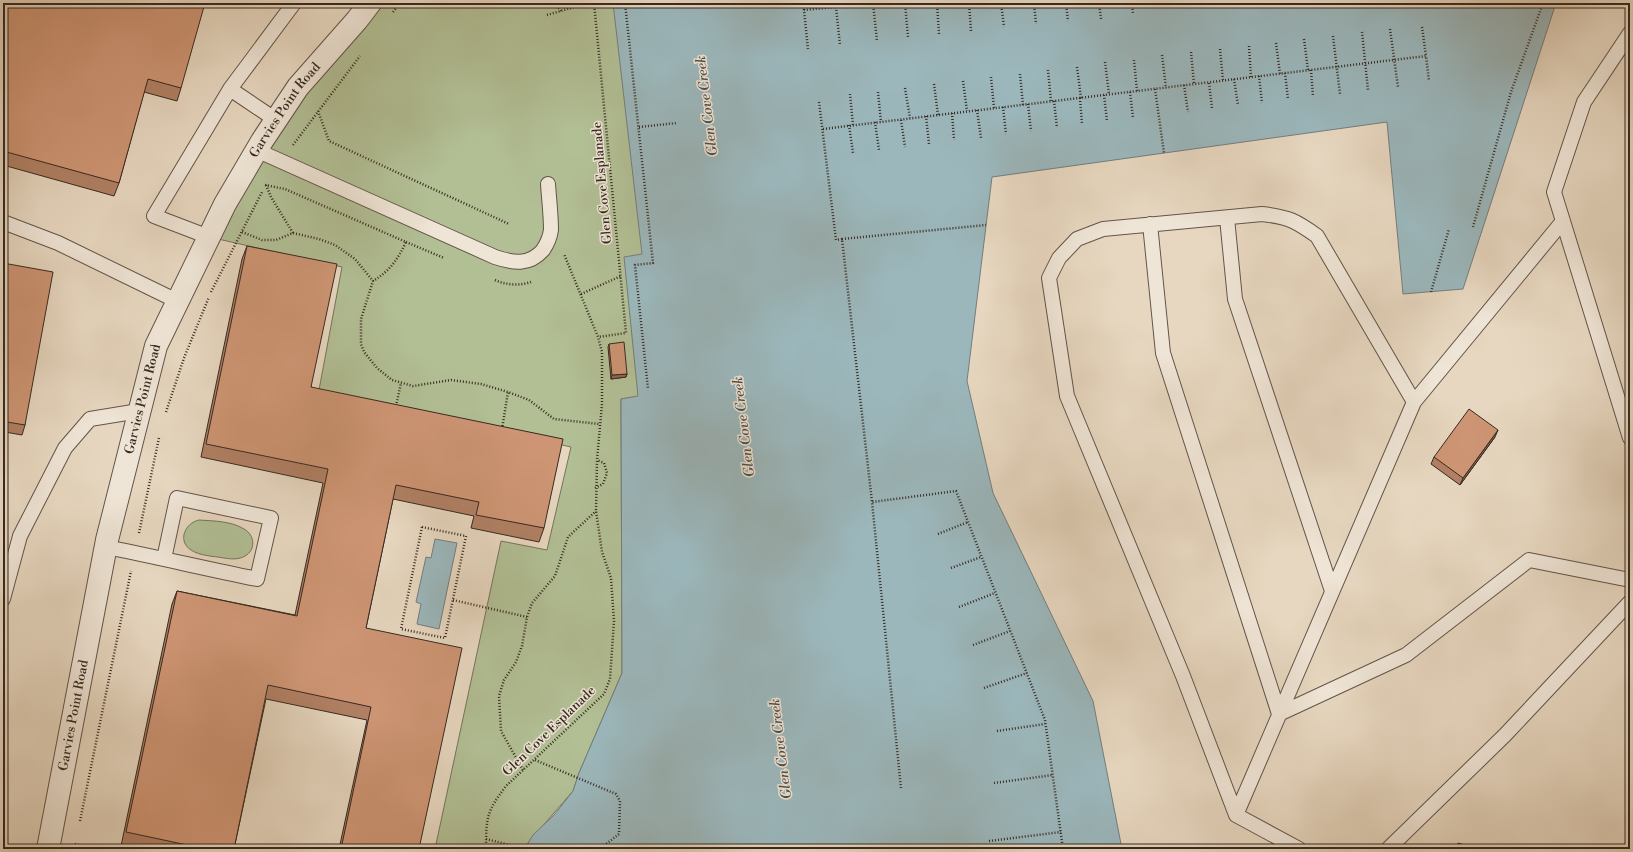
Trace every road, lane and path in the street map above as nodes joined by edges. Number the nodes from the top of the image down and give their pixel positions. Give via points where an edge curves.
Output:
1 (294, 3) edge
2 (370, 3) edge
3 (400, 3) edge
4 (555, 3) edge
5 (588, 3) edge
6 (594, 3) edge
7 (625, 3) edge
8 (804, 3) edge
9 (874, 3) edge
10 (905, 3) edge
11 (937, 3) edge
12 (969, 3) edge
13 (1002, 3) edge
14 (1034, 3) edge
15 (1066, 3) edge
16 (1099, 3) edge
17 (1132, 3) edge
18 (1198, 3) edge
19 (1543, 3) edge
20 (848, 4) edge
21 (836, 7) junction
22 (1198, 8) dead end
23 (804, 10) junction
24 (561, 11) junction
25 (1134, 14) dead end
26 (547, 15) dead end
27 (390, 16) dead end
28 (1101, 19) dead end
29 (1068, 20) dead end
30 (1036, 24) dead end
31 (1004, 27) dead end
32 (1422, 27) dead end
33 (1390, 29) dead end
34 (971, 31) dead end
35 (1362, 32) dead end
36 (1630, 33) edge
37 (939, 34) dead end
38 (1334, 36) dead end
39 (908, 37) dead end
40 (1304, 39) dead end
41 (877, 42) dead end
42 (1276, 43) dead end
43 (840, 45) dead end
44 (1249, 46) dead end
45 (808, 49) dead end
46 (1220, 49) dead end
47 (1191, 52) dead end
48 (362, 53) dead end
49 (1162, 55) dead end
50 (1426, 56) junction
51 (1134, 60) dead end
52 (1394, 60) junction
53 (1105, 62) dead end
54 (1366, 64) junction
55 (1077, 67) dead end
56 (1337, 67) junction
57 (1048, 70) dead end
58 (1310, 70) junction
59 (1285, 73) junction
60 (1020, 74) dead end
61 (1280, 74) junction
62 (1259, 76) junction
63 (991, 77) dead end
64 (1252, 77) junction
65 (1234, 79) junction
66 (963, 81) dead end
67 (1223, 81) junction
68 (1429, 81) dead end
69 (1209, 82) junction
70 (934, 84) dead end
71 (1194, 84) junction
72 (1184, 86) junction
73 (1398, 87) dead end
74 (905, 88) dead end
75 (1166, 88) junction
76 (230, 89) junction
77 (1155, 89) junction
78 (1368, 90) dead end
79 (1137, 91) junction
80 (878, 92) dead end
81 (1130, 92) junction
82 (850, 94) dead end
83 (1109, 94) junction
84 (1340, 94) dead end
85 (1104, 95) junction
86 (1313, 96) dead end
87 (1080, 98) junction
88 (1288, 99) dead end
89 (1052, 101) junction
90 (819, 102) dead end
91 (1262, 103) dead end
92 (1028, 104) junction
93 (1023, 105) junction
94 (1238, 105) dead end
95 (1003, 107) junction
96 (994, 108) junction
97 (1212, 108) dead end
98 (978, 110) junction
99 (318, 111) junction
100 (967, 111) junction
101 (1188, 112) dead end
102 (952, 113) junction
103 (938, 115) junction
104 (926, 116) junction
105 (910, 118) junction
106 (1133, 118) dead end
107 (276, 120) junction
108 (901, 120) junction
109 (1107, 121) dead end
110 (875, 122) junction
111 (881, 122) junction
112 (677, 123) dead end
113 (1082, 124) dead end
114 (853, 125) junction
115 (849, 126) junction
116 (639, 127) junction
117 (1057, 128) dead end
118 (823, 129) junction
119 (1031, 131) dead end
120 (1006, 134) dead end
121 (981, 138) dead end
122 (954, 140) dead end
123 (930, 144) dead end
124 (904, 147) dead end
125 (291, 148) dead end
126 (256, 150) junction
127 (879, 150) dead end
128 (853, 153) dead end
129 (1164, 153) dead end
130 (548, 184) dead end
131 (266, 185) junction
132 (1227, 218) junction
133 (1563, 221) junction
134 (3, 222) edge
135 (509, 224) dead end
136 (1150, 224) junction
137 (986, 225) dead end
138 (1473, 227) dead end
139 (1448, 229) dead end
140 (293, 233) junction
141 (209, 237) junction
142 (549, 239) junction
143 (842, 239) junction
144 (621, 276) junction
145 (373, 282) junction
146 (1431, 292) dead end
147 (581, 294) junction
148 (177, 301) junction
149 (598, 338) junction
150 (401, 383) junction
151 (648, 389) dead end
152 (508, 392) junction
153 (1414, 402) junction
154 (139, 411) junction
155 (395, 411) edge
156 (599, 424) junction
157 (501, 434) edge
158 (1630, 438) edge
159 (597, 460) junction
160 (595, 488) junction
161 (872, 502) junction
162 (596, 511) junction
163 (968, 522) junction
164 (938, 534) dead end
165 (106, 547) junction
166 (981, 557) junction
167 (164, 559) junction
168 (951, 568) dead end
169 (1630, 580) edge
170 (1332, 591) junction
171 (995, 593) junction
172 (3, 599) edge
173 (453, 600) junction
174 (1630, 602) edge
175 (958, 607) dead end
176 (527, 617) junction
177 (1010, 631) junction
178 (973, 645) dead end
179 (1027, 673) junction
180 (984, 688) dead end
181 (1280, 714) junction
182 (1046, 724) junction
183 (997, 731) dead end
184 (535, 760) junction
185 (523, 770) junction
186 (1053, 775) junction
187 (994, 783) dead end
188 (901, 788) dead end
189 (1236, 815) junction
190 (1061, 832) junction
191 (486, 838) junction
192 (989, 841) dead end
193 (75, 844) dead end
194 (48, 849) edge
195 (98, 849) edge
196 (486, 849) edge
197 (526, 849) edge
198 (600, 849) edge
199 (1063, 849) edge
200 (1299, 849) edge
201 (1388, 849) edge

1 - 76 lane
2 - 107 street, Garvies Point Road via 298,87
3 - 27 path
4 - 24 path
5 - 24 path
6 - 144 path, Glen Cove Esplanade
7 - 116 path
8 - 23 path
9 - 20 path
9 - 41 path
10 - 39 path
11 - 37 path
12 - 34 path
13 - 31 path
14 - 30 path
15 - 29 path
16 - 28 path
17 - 25 path
18 - 22 path
19 - 138 path via 1511,92
20 - 21 path
21 - 23 path
21 - 43 path
23 - 45 path
24 - 26 path
32 - 50 path
33 - 52 path
35 - 54 path
36 - 133 lane via 1584,102 1554,192
38 - 56 path
40 - 58 path
42 - 61 path
44 - 64 path
46 - 67 path
47 - 71 path
48 - 99 path
49 - 75 path
50 - 52 path
50 - 68 path
51 - 79 path
52 - 54 path
52 - 73 path
53 - 83 path
54 - 56 path
54 - 78 path
55 - 87 path
56 - 58 path
56 - 84 path
57 - 89 path
58 - 59 path
58 - 86 path
59 - 61 path
59 - 88 path
60 - 93 path
61 - 62 path
62 - 64 path
62 - 91 path
63 - 96 path
64 - 65 path
65 - 67 path
65 - 94 path
66 - 100 path
67 - 69 path
69 - 71 path
69 - 97 path
70 - 103 path
71 - 72 path
72 - 75 path
72 - 101 path
74 - 105 path
75 - 77 path
76 - 107 lane
76 - 141 lane via 154,216
77 - 79 path
77 - 129 path
79 - 81 path
80 - 111 path
81 - 83 path
81 - 106 path
82 - 114 path
83 - 85 path
85 - 87 path
85 - 109 path
87 - 89 path
87 - 113 path
89 - 92 path
89 - 117 path
90 - 118 path
92 - 93 path
92 - 119 path
93 - 95 path
95 - 96 path
95 - 120 path
96 - 98 path
98 - 100 path
98 - 121 path
99 - 125 path
99 - 135 path via 329,141
100 - 102 path
102 - 103 path
102 - 122 path
103 - 104 path
104 - 105 path
104 - 123 path
105 - 108 path
107 - 126 street, Garvies Point Road
108 - 111 path
108 - 124 path
110 - 111 path
110 - 114 path
110 - 127 path
112 - 116 path
114 - 115 path
115 - 118 path
115 - 128 path
116 - 151 path via 653,263 635,265
118 - 143 path via 836,240
126 - 141 street, Garvies Point Road
126 - 142 lane via 495,257 516,262 532,259 544,248
130 - 142 lane via 551,230
131 - 140 path
131 - 140 path via 242,232 262,240 276,240
131 - 145 path via 285,189 406,242 384,275
132 - 136 lane
132 - 153 lane via 1262,214 1280,216 1298,222 1317,236
132 - 170 lane via 1236,299
133 - 153 lane
133 - 158 lane
134 - 148 lane via 58,243
136 - 181 lane via 1163,353
136 - 189 lane via 1103,228 1077,239 1059,258 1050,278 1066,396 1183,676
137 - 143 path
139 - 146 path
140 - 145 path via 319,239 345,251 355,259
141 - 148 street, Garvies Point Road
142 - 147 path, Glen Cove Esplanade via 566,256
143 - 161 path
144 - 147 path
144 - 149 path, Glen Cove Esplanade via 626,333
145 - 150 path via 361,319 360,335 364,352 377,368 392,380
147 - 149 path, Glen Cove Esplanade
148 - 154 street, Garvies Point Road via 156,346
149 - 156 path, Glen Cove Esplanade via 602,352 602,404
150 - 152 path via 413,386 451,380 481,384
150 - 155 path
152 - 156 path via 533,402 554,419
152 - 157 path
153 - 170 lane
154 - 165 street, Garvies Point Road
154 - 172 lane via 90,419 65,448 20,536
156 - 159 path, Glen Cove Esplanade
159 - 160 path, Glen Cove Esplanade
159 - 160 path via 604,463 607,473 603,484
160 - 162 path, Glen Cove Esplanade
161 - 163 path via 956,491
161 - 188 path
162 - 176 path via 568,537 555,576 532,604
162 - 184 path, Glen Cove Esplanade via 602,552 611,578 614,621 610,678 604,694
163 - 164 path
163 - 166 path
165 - 167 lane
165 - 194 street, Garvies Point Road
166 - 168 path
166 - 171 path
167 - 167 lane via 257,579 271,518 177,498
169 - 181 lane via 1529,560 1406,655
170 - 181 lane
171 - 175 path
171 - 177 path
173 - 173 path via 466,536 422,527 401,629 445,638
173 - 176 path
174 - 201 lane via 1505,735
176 - 185 path via 520,652 504,680 499,696 501,731
177 - 178 path
177 - 179 path
179 - 180 path
179 - 182 path
181 - 189 lane
182 - 183 path
182 - 186 path
184 - 185 path, Glen Cove Esplanade
184 - 198 path via 616,794 620,801 619,834
185 - 191 path, Glen Cove Esplanade via 495,801 488,814
186 - 187 path
186 - 190 path
189 - 200 lane
190 - 192 path
190 - 199 path
191 - 196 path, Glen Cove Esplanade
191 - 197 path
193 - 195 path

